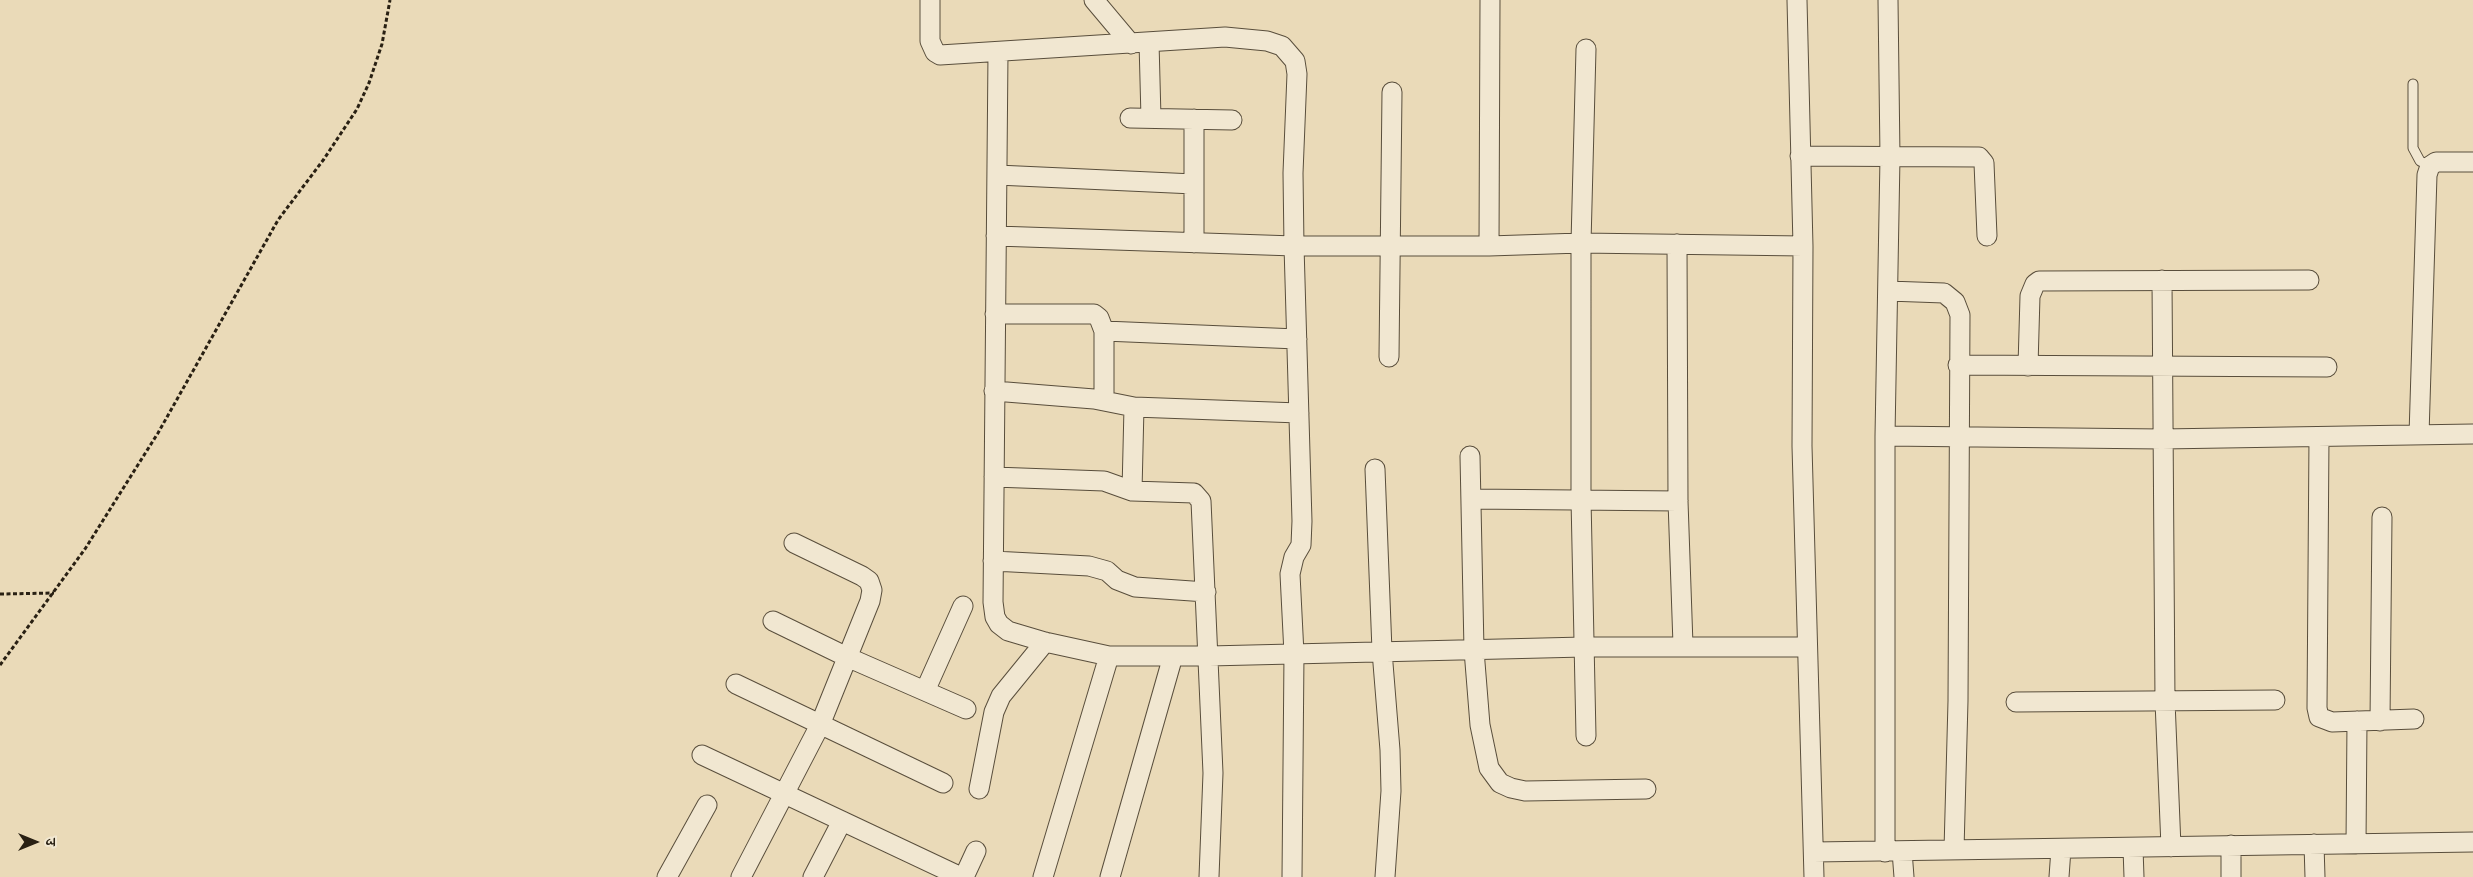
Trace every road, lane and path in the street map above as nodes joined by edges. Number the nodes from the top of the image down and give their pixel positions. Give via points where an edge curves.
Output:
1 (390, 0) edge
2 (930, 0) edge
3 (1094, 0) edge
4 (1490, 0) edge
5 (1797, 0) edge
6 (1888, 0) edge
7 (1140, 43) junction
8 (1586, 49) dead end
9 (998, 53) junction
10 (2413, 84) dead end
11 (1392, 92) dead end
12 (1130, 118) dead end
13 (1151, 118) junction
14 (1194, 119) junction
15 (1232, 120) dead end
16 (1800, 156) junction
17 (1890, 157) junction
18 (2473, 162) edge
19 (2430, 166) junction
20 (997, 175) junction
21 (1194, 184) junction
22 (996, 236) junction
23 (1987, 236) dead end
24 (1194, 243) junction
25 (1581, 243) junction
26 (1677, 244) junction
27 (1294, 246) junction
28 (1391, 246) junction
29 (1489, 246) junction
30 (1803, 246) junction
31 (2162, 280) junction
32 (2309, 280) dead end
33 (1888, 291) junction
34 (995, 314) junction
35 (1104, 331) junction
36 (1297, 339) junction
37 (1389, 357) dead end
38 (1958, 365) junction
39 (2028, 366) junction
40 (2162, 366) junction
41 (2327, 367) dead end
42 (994, 391) junction
43 (1104, 401) junction
44 (1134, 408) junction
45 (1299, 413) junction
46 (2419, 434) junction
47 (2473, 434) edge
48 (1885, 436) junction
49 (1959, 437) junction
50 (2319, 437) junction
51 (2162, 439) junction
52 (1470, 456) dead end
53 (1375, 469) dead end
54 (994, 477) junction
55 (1132, 491) junction
56 (1471, 498) junction
57 (1581, 499) junction
58 (1678, 501) junction
59 (2382, 517) dead end
60 (794, 543) dead end
61 (993, 562) junction
62 (1206, 592) junction
63 (55, 593) junction
64 (0, 594) edge
65 (963, 606) dead end
66 (773, 621) dead end
67 (1045, 642) junction
68 (1682, 646) junction
69 (1584, 647) junction
70 (1807, 648) junction
71 (1474, 650) junction
72 (1382, 651) junction
73 (1294, 654) junction
74 (1109, 656) junction
75 (1173, 656) junction
76 (1209, 656) junction
77 (847, 657) junction
78 (0, 665) edge
79 (736, 684) dead end
80 (925, 691) junction
81 (2275, 700) dead end
82 (2165, 701) junction
83 (2016, 702) dead end
84 (966, 709) dead end
85 (2414, 719) dead end
86 (2380, 720) junction
87 (2357, 721) junction
88 (820, 725) junction
89 (1586, 736) dead end
90 (702, 755) dead end
91 (943, 782) dead end
92 (979, 789) dead end
93 (1646, 789) dead end
94 (784, 793) junction
95 (707, 805) dead end
96 (842, 821) junction
97 (2473, 842) edge
98 (2314, 844) junction
99 (2356, 844) junction
100 (2231, 846) junction
101 (2172, 847) junction
102 (2061, 848) junction
103 (2133, 848) junction
104 (1954, 850) junction
105 (976, 851) dead end
106 (1894, 851) junction
107 (1814, 852) junction
108 (667, 877) edge
109 (740, 877) edge
110 (813, 877) edge
111 (963, 877) edge
112 (1043, 877) edge
113 (1110, 877) edge
114 (1209, 877) edge
115 (1292, 877) edge
116 (1385, 877) edge
117 (1814, 877) edge
118 (1904, 877) edge
119 (2059, 877) edge
120 (2134, 877) edge
121 (2231, 877) edge
122 (2315, 877) edge

1 - 63 path via 382,44 357,109 278,220 149,448
2 - 9 street via 930,41 935,52 947,56
3 - 7 street
4 - 29 street
5 - 16 street
6 - 17 street
7 - 9 street
7 - 13 street
7 - 27 street via 1249,38 1267,40 1289,51 1297,74
8 - 25 street
9 - 20 street
10 - 19 lane via 2413,148 2420,161
11 - 28 street
12 - 13 street
13 - 14 street
14 - 15 street
14 - 21 street
16 - 17 street
16 - 30 street
17 - 23 street via 1983,159
17 - 33 street
18 - 19 street via 2442,161
19 - 46 street via 2427,175
20 - 21 street
20 - 22 street
21 - 24 street
22 - 24 street
22 - 34 street
24 - 27 street
25 - 26 street
25 - 29 street
25 - 57 street
26 - 30 street
26 - 58 street
27 - 28 street
27 - 36 street
28 - 29 street
28 - 37 street
30 - 70 street via 1802,446
31 - 32 street
31 - 39 street via 2044,280 2035,284 2030,296
31 - 40 street
33 - 38 street via 1944,293 1950,296 1960,315
33 - 48 street
34 - 35 street via 1094,314
34 - 42 street
35 - 36 street
35 - 43 street
36 - 45 street
38 - 39 street
38 - 49 street
39 - 40 street
40 - 41 street
40 - 51 street
42 - 43 street
42 - 54 street
43 - 44 street
44 - 45 street
44 - 55 street
45 - 73 street via 1302,528 1301,545 1290,574
46 - 47 street
46 - 50 street
48 - 49 street
48 - 106 street
49 - 51 street
49 - 104 street
50 - 51 street
50 - 87 street via 2318,708 2320,717 2327,722
51 - 82 street
52 - 56 street
53 - 72 street
54 - 55 street via 1104,481
54 - 61 street
55 - 62 street via 1188,492 1199,496
56 - 57 street
56 - 71 street
57 - 58 street
57 - 69 street
58 - 68 street
59 - 86 street
60 - 77 street via 869,582 872,590 870,601
61 - 62 street via 1089,566 1107,571 1117,580 1134,587
61 - 67 street via 993,602 999,624 1008,631
62 - 76 street
63 - 64 path
63 - 78 path
65 - 80 street
66 - 77 street
67 - 74 street
67 - 92 street via 1001,696 994,712
68 - 69 street
68 - 70 street
69 - 71 street
69 - 89 street
70 - 107 street
71 - 72 street
71 - 93 street via 1485,754 1489,768 1500,783 1525,791
72 - 73 street
72 - 116 street via 1391,791
73 - 76 street
73 - 115 street
74 - 75 street
74 - 112 street
75 - 76 street
75 - 113 street
76 - 114 street via 1213,773
77 - 80 street
77 - 88 street
79 - 88 street
80 - 84 street
81 - 82 street
82 - 83 street
82 - 101 street
85 - 86 street
86 - 87 street
87 - 99 street
88 - 91 street
88 - 94 street
90 - 94 street
94 - 96 street
94 - 109 street
95 - 108 street
96 - 110 street
96 - 111 street
97 - 99 street
98 - 99 street
98 - 100 street
98 - 122 street
100 - 101 street
100 - 121 street
101 - 103 street
102 - 103 street
102 - 104 street
102 - 119 street
103 - 120 street
104 - 106 street
105 - 111 street
106 - 107 street
106 - 118 street
107 - 117 street

